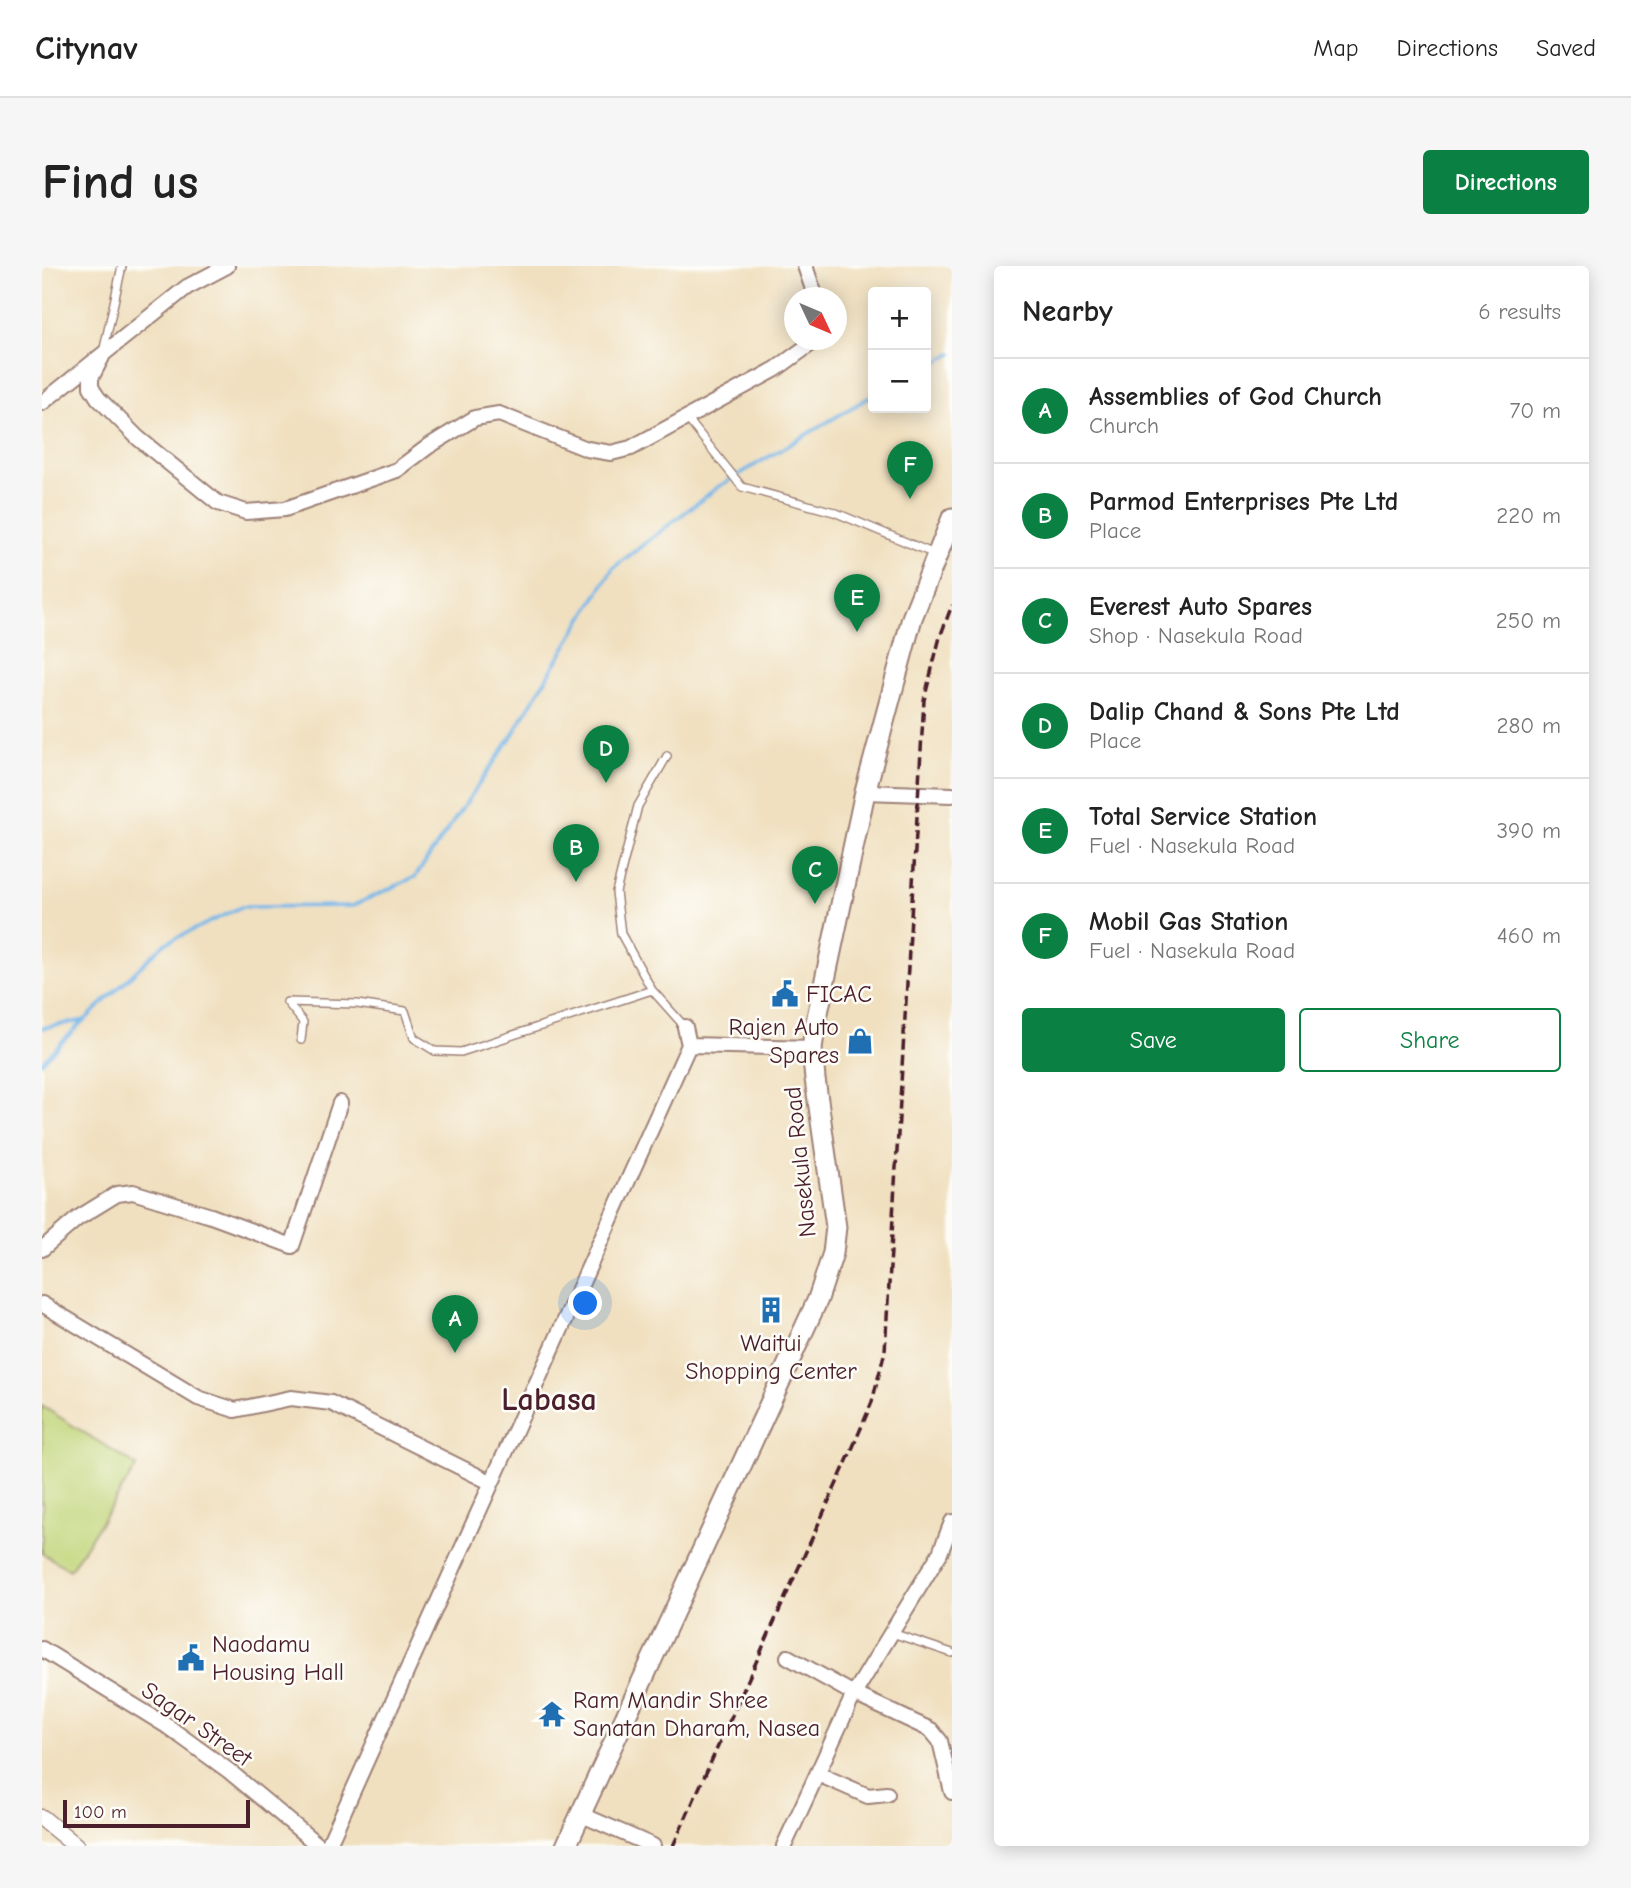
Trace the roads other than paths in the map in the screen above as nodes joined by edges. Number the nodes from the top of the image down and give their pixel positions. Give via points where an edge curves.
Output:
1 (122, 266) edge
2 (228, 266) edge
3 (805, 266) edge
4 (812, 287) edge
5 (802, 350) edge
6 (102, 357) junction
7 (42, 403) edge
8 (686, 416) junction
9 (952, 518) edge
10 (937, 555) junction
11 (667, 756) dead end
12 (865, 792) junction
13 (952, 794) edge
14 (652, 990) junction
15 (685, 1027) joint
16 (301, 1040) dead end
17 (689, 1045) junction
18 (813, 1048) junction
19 (340, 1103) dead end
20 (42, 1249) edge
21 (42, 1304) edge
22 (490, 1482) junction
23 (952, 1522) edge
24 (891, 1633) junction
25 (42, 1649) edge
26 (952, 1653) edge
27 (788, 1657) dead end
28 (854, 1694) junction
29 (946, 1743) edge
30 (818, 1774) junction
31 (952, 1792) edge
32 (887, 1794) dead end
33 (580, 1814) junction
34 (42, 1818) edge
35 (76, 1846) edge
36 (319, 1846) edge
37 (328, 1846) edge
38 (566, 1846) edge
39 (653, 1846) edge
40 (784, 1846) edge

1 - 6 lane
2 - 6 street via 187,287
3 - 4 street
5 - 8 street
6 - 7 street
6 - 8 street via 91,378 98,398 138,439 218,503 246,512 285,509 397,470 475,418 499,414 587,449 611,453 631,448
8 - 10 lane via 742,487 834,512
9 - 10 main road, Nasekula Road
10 - 12 main road, Nasekula Road via 912,618
11 - 14 lane via 638,806 616,892 621,934
12 - 13 street
12 - 18 main road, Nasekula Road
14 - 15 lane
14 - 16 lane via 461,1052 435,1051 414,1038 405,1011 287,1002 303,1022
15 - 17 street
17 - 18 street
17 - 22 street
18 - 33 main road, Nasekula Road via 836,1227 828,1272
19 - 20 street via 292,1246 133,1192 117,1194 78,1218
21 - 22 street via 198,1398 235,1410 291,1398 331,1403
22 - 37 street
23 - 24 street via 940,1553
24 - 26 lane
24 - 28 street
25 - 36 street, Sagar Street via 167,1726
27 - 28 street
28 - 29 street via 931,1730
28 - 30 street
29 - 31 street
30 - 32 street via 868,1796
30 - 40 street
33 - 38 main road, Nasekula Road
33 - 39 street
34 - 35 street

